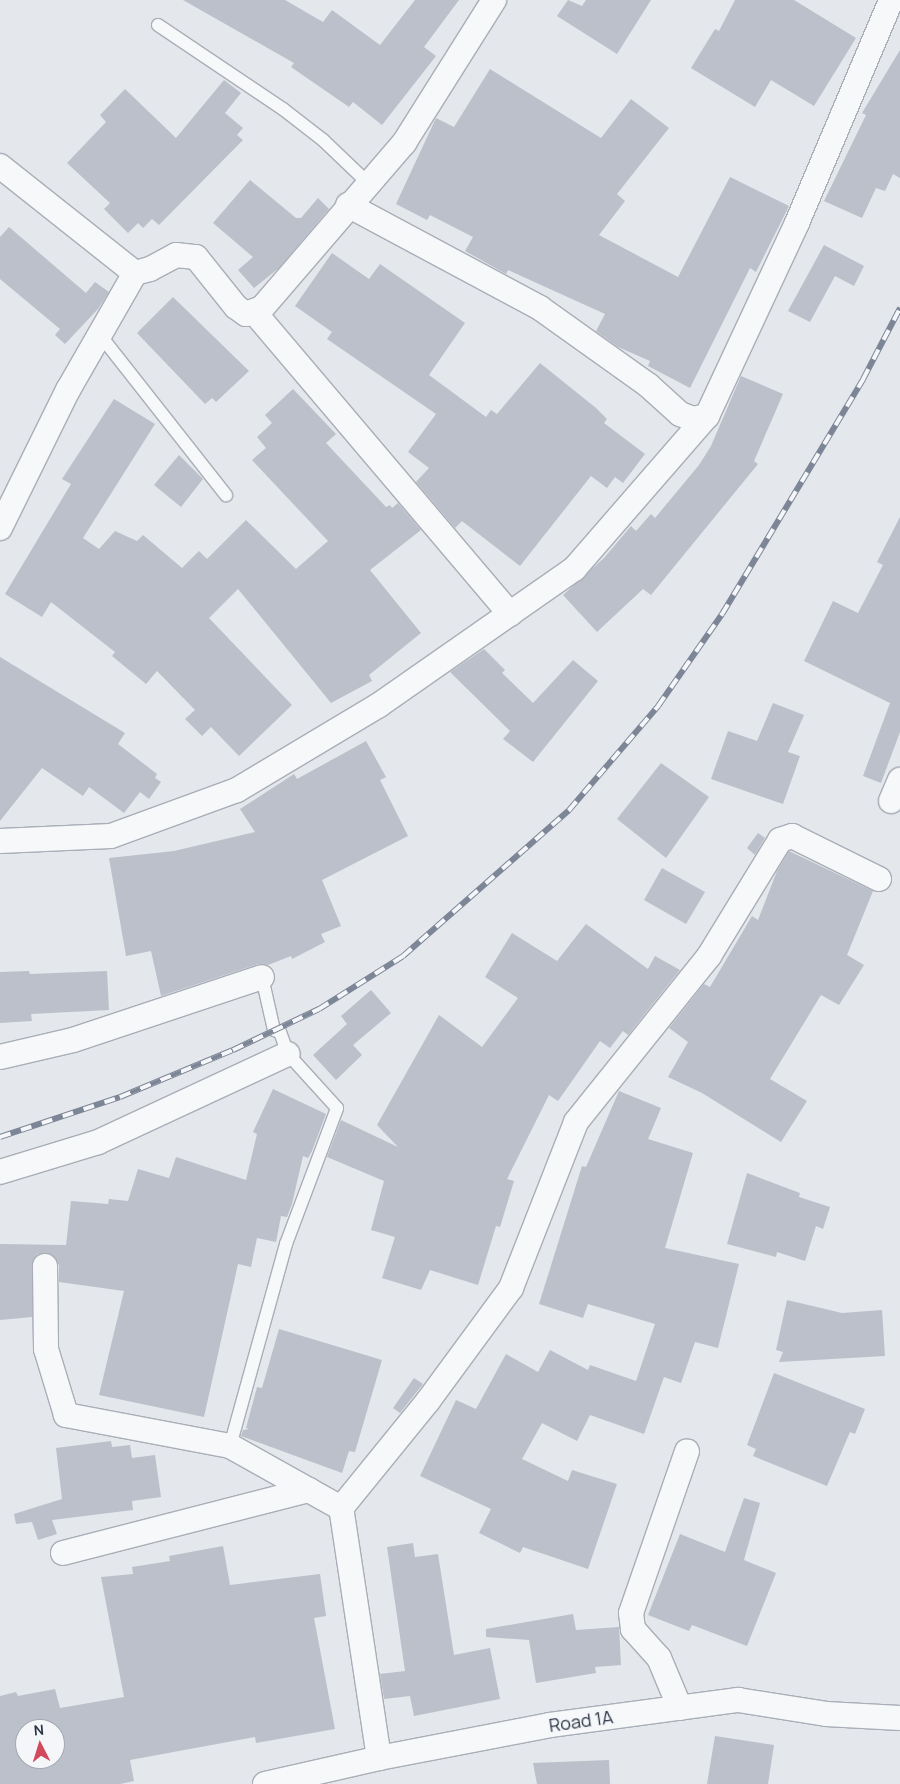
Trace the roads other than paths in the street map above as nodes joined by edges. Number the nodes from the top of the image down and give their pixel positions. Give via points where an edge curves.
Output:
1 (494, 0) edge
2 (891, 0) edge
3 (158, 25) dead end
4 (0, 166) edge
5 (369, 184) junction
6 (348, 205) junction
7 (135, 273) junction
8 (254, 312) junction
9 (100, 336) junction
10 (707, 416) junction
11 (226, 495) dead end
12 (0, 528) edge
13 (510, 614) junction
14 (0, 841) edge
15 (879, 879) dead end
16 (262, 976) joint
17 (288, 1054) junction
18 (0, 1057) edge
19 (0, 1172) edge
20 (45, 1266) dead end
21 (230, 1446) junction
22 (687, 1450) dead end
23 (309, 1490) junction
24 (340, 1508) junction
25 (63, 1553) dead end
26 (680, 1708) junction
27 (900, 1718) edge
28 (378, 1758) junction
29 (265, 1784) edge

1 - 5 street via 404,143
2 - 10 street via 797,224
3 - 5 lane via 283,109 323,140
4 - 7 street
5 - 6 street
6 - 8 street via 262,308
6 - 10 street via 540,308 648,385 680,414 693,419
7 - 8 street via 176,255 196,257 236,307 246,314
7 - 9 street
8 - 13 street
9 - 11 lane
9 - 12 street via 68,390
10 - 13 street via 574,569
13 - 14 street via 379,705 237,790 111,836
15 - 24 street via 792,836 780,840 709,956 576,1122 511,1288 428,1401
16 - 17 lane via 274,1030 280,1032
16 - 18 street via 73,1040
17 - 19 street via 98,1142
17 - 21 lane via 337,1108 286,1244
20 - 21 street via 46,1348 66,1415
21 - 23 street
22 - 26 street via 631,1613 633,1629 659,1658
23 - 24 street
23 - 25 street
24 - 28 street
26 - 27 street, Road 1A via 738,1700 826,1714
26 - 28 street, Road 1A via 550,1725
28 - 29 street, Road 1A

